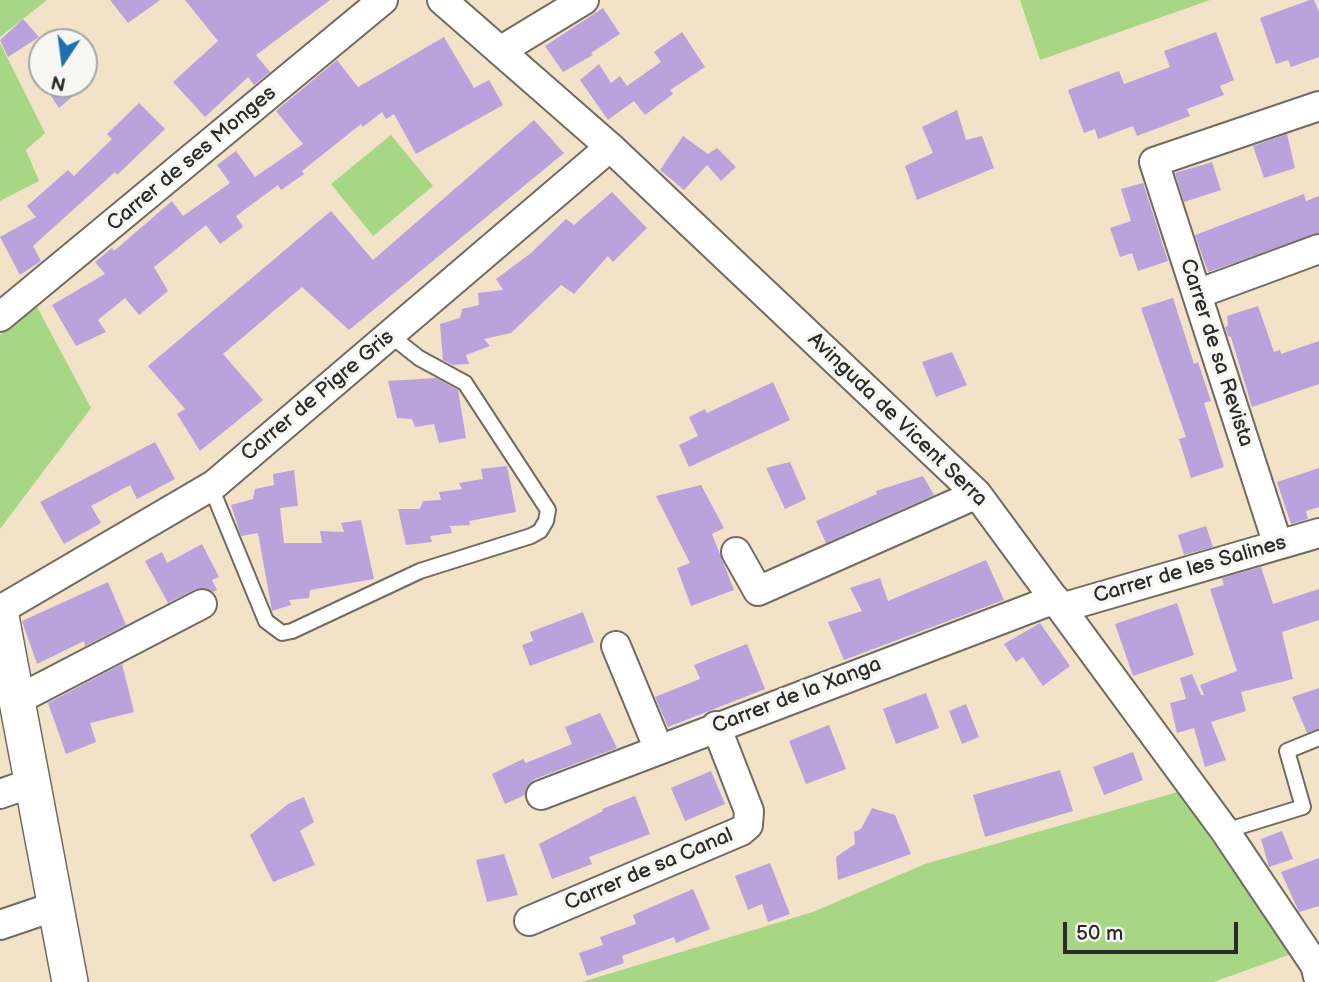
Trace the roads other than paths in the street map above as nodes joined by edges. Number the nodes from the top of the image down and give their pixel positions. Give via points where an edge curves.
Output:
1 (383, 0) edge
2 (442, 0) edge
3 (584, 0) edge
4 (500, 51) junction
5 (1319, 106) edge
6 (610, 147) junction
7 (1319, 249) edge
8 (1197, 293) junction
9 (0, 317) edge
10 (390, 335) junction
11 (215, 484) junction
12 (977, 494) junction
13 (1319, 533) edge
14 (1278, 545) junction
15 (736, 552) dead end
16 (1058, 603) junction
17 (202, 604) dead end
18 (2, 626) edge
19 (616, 646) dead end
20 (19, 699) junction
21 (716, 726) junction
22 (1319, 738) edge
23 (659, 750) junction
24 (34, 782) junction
25 (0, 794) edge
26 (541, 794) dead end
27 (1225, 831) junction
28 (56, 906) junction
29 (529, 921) dead end
30 (0, 925) edge
31 (1318, 969) edge
32 (70, 982) edge

1 - 9 street, Carrer de ses Monges
2 - 4 street, Avinguda de Vicent Serra
3 - 4 street
4 - 6 street, Avinguda de Vicent Serra
5 - 8 street, Carrer de sa Revista via 1154,162
6 - 10 street, Carrer de Pigre Gris
6 - 12 street, Avinguda de Vicent Serra
7 - 8 street
8 - 14 street, Carrer de sa Revista
10 - 11 street, Carrer de Pigre Gris
10 - 11 lane via 419,358 465,383 548,510 540,531 420,571 282,633 266,621 215,497
11 - 18 street, Carrer de Pigre Gris
12 - 15 street via 758,591
12 - 16 street, Avinguda de Vicent Serra
13 - 14 street, Carrer de les Salines
14 - 16 street, Carrer de les Salines
16 - 21 street, Carrer de la Xanga
16 - 27 street, Avinguda de Vicent Serra
17 - 20 street
18 - 20 street
19 - 23 street
20 - 24 street
21 - 23 street, Carrer de la Xanga
21 - 29 street, Carrer de sa Canal via 749,811 748,825
22 - 27 lane via 1287,751 1303,807
23 - 26 street, Carrer de la Xanga
24 - 25 street
24 - 28 street
27 - 31 street, Avinguda de Vicent Serra
28 - 30 street
28 - 32 street

